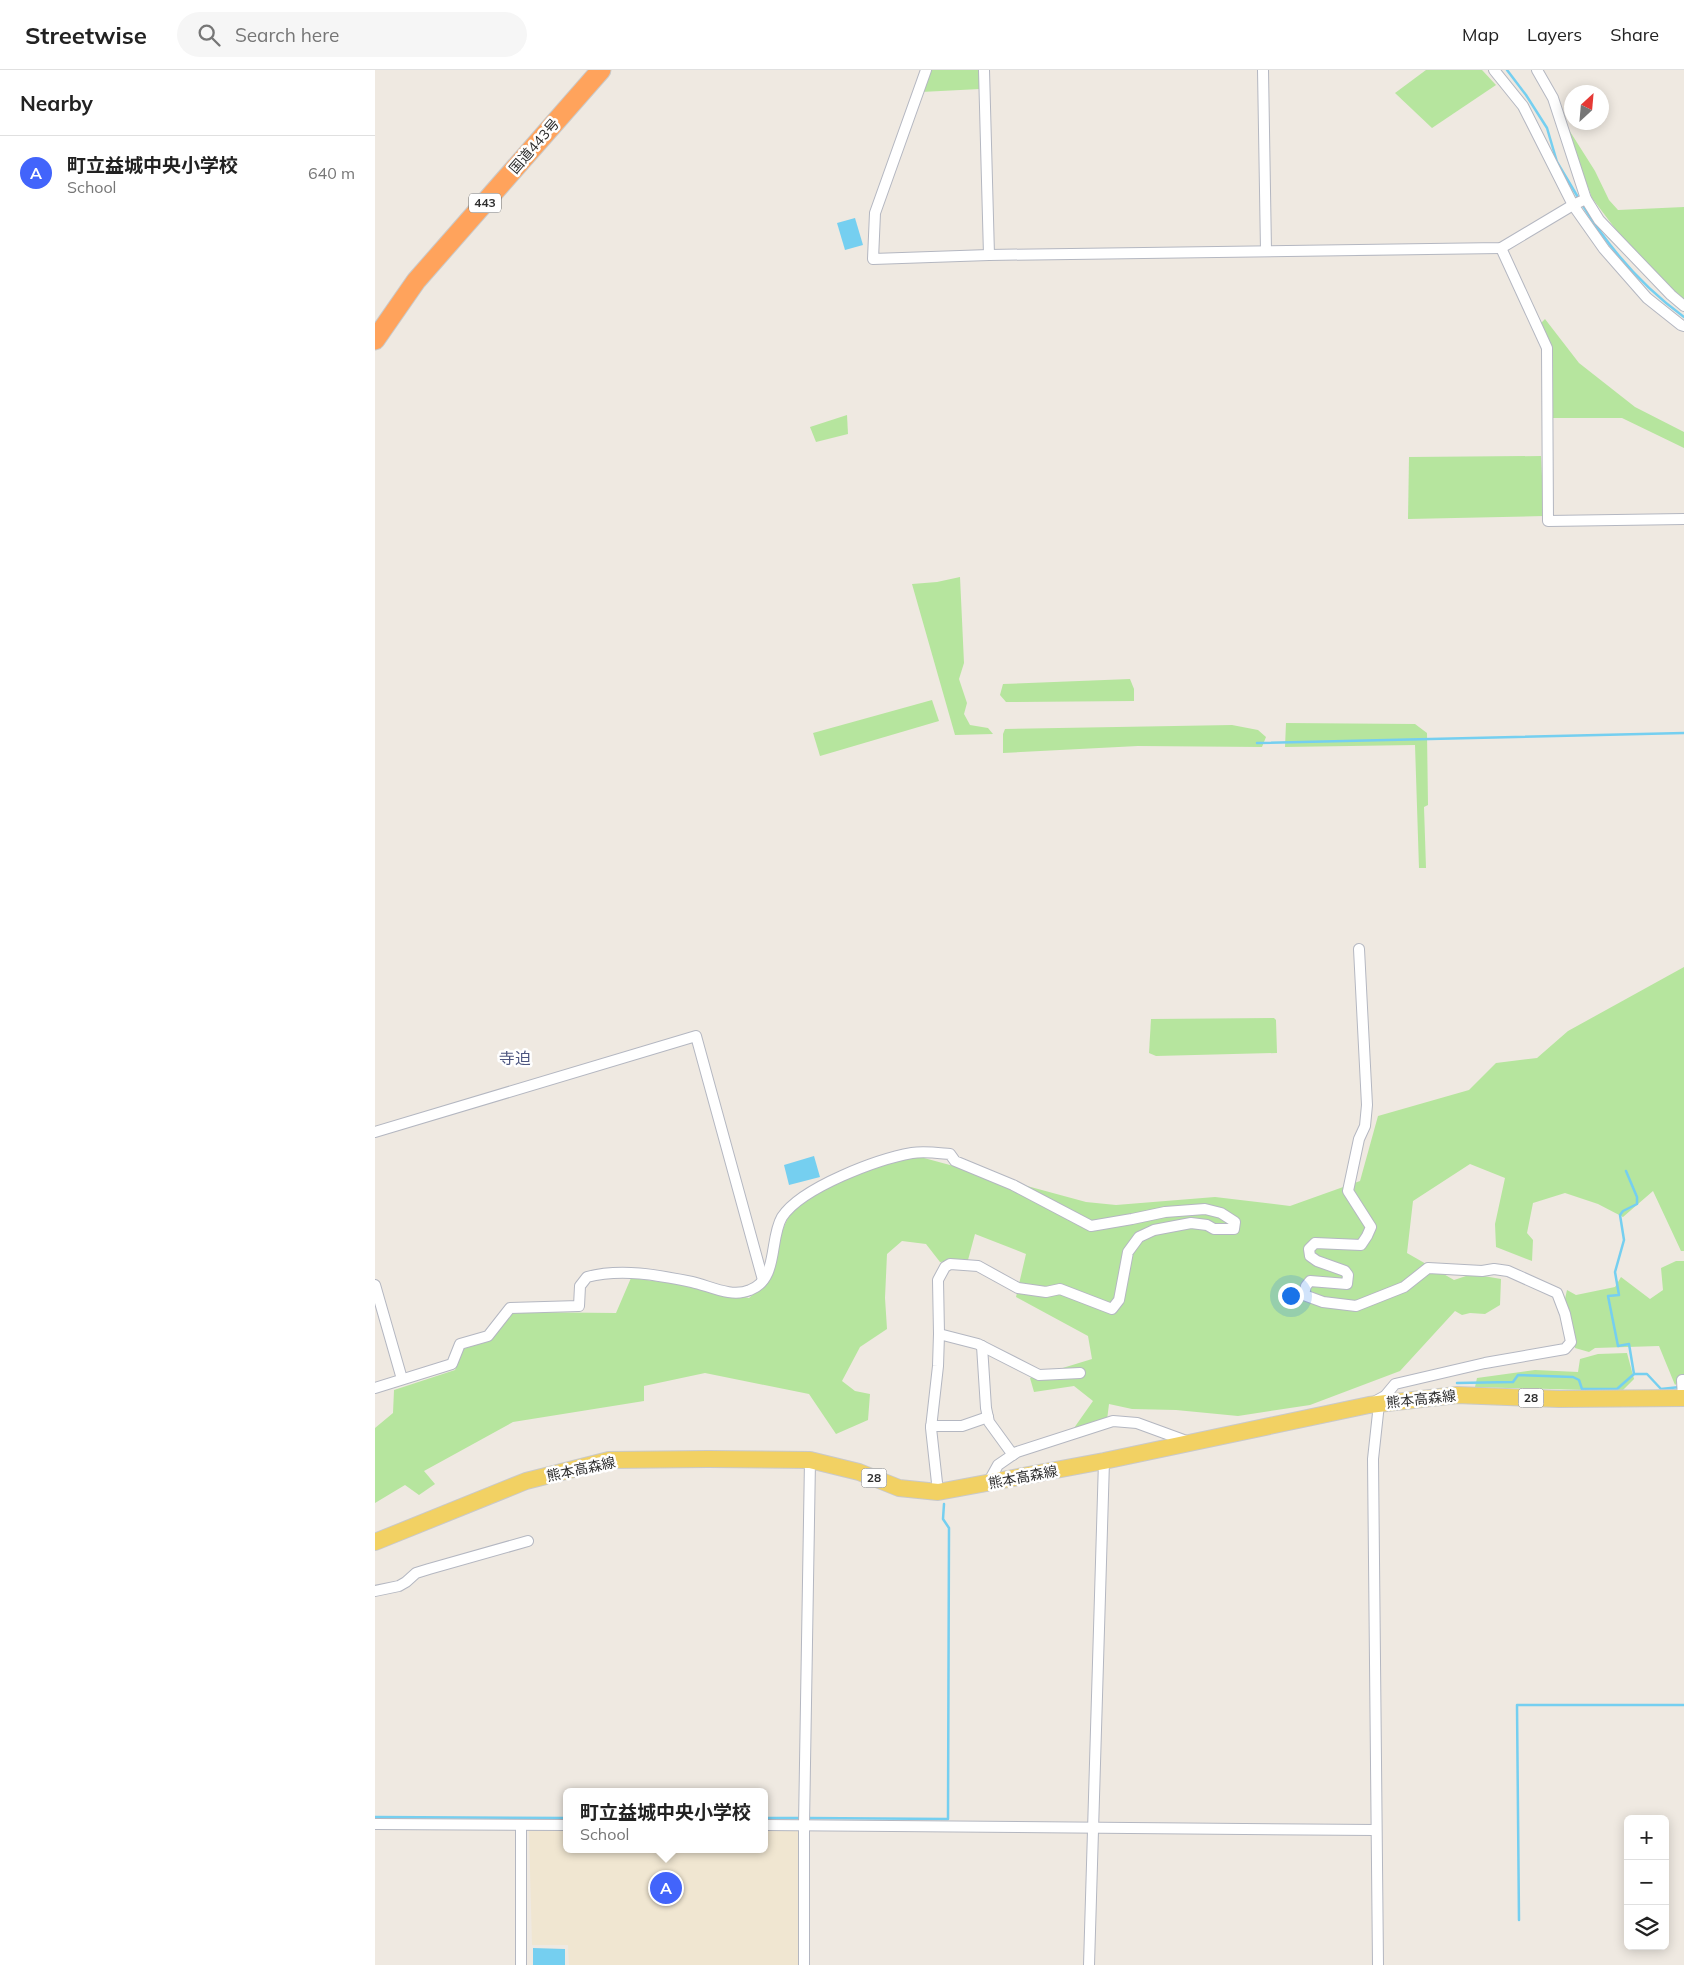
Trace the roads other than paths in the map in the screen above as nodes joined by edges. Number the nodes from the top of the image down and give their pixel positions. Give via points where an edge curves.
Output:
1 (601, 70) edge
2 (926, 70) edge
3 (984, 70) edge
4 (1263, 70) edge
5 (1494, 70) edge
6 (1537, 70) edge
7 (1586, 199) junction
8 (1573, 205) junction
9 (1501, 248) junction
10 (1266, 251) junction
11 (989, 255) junction
12 (1684, 306) edge
13 (1684, 326) edge
14 (375, 340) edge
15 (1684, 519) edge
16 (1359, 950) dead end
17 (375, 1132) edge
18 (763, 1280) junction
19 (375, 1285) edge
20 (939, 1334) junction
21 (982, 1346) junction
22 (1080, 1373) dead end
23 (402, 1379) junction
24 (1684, 1380) edge
25 (375, 1388) edge
26 (1683, 1398) edge
27 (1374, 1404) junction
28 (988, 1417) junction
29 (931, 1426) junction
30 (1192, 1443) junction
31 (1013, 1455) junction
32 (811, 1460) junction
33 (1105, 1461) junction
34 (988, 1483) junction
35 (938, 1492) junction
36 (528, 1541) dead end
37 (375, 1542) edge
38 (375, 1591) edge
39 (375, 1824) edge
40 (521, 1825) junction
41 (563, 1825) edge
42 (768, 1825) edge
43 (804, 1825) junction
44 (1093, 1827) junction
45 (1375, 1830) junction
46 (521, 1965) edge
47 (804, 1965) edge
48 (1089, 1965) edge
49 (1377, 1965) edge

1 - 14 highway, 国道443号 / 443 via 416,282
2 - 11 street via 875,213 873,259
3 - 11 street
4 - 10 street
5 - 8 street via 1523,106
6 - 7 street via 1553,98
7 - 8 street
7 - 12 street via 1599,220
8 - 9 street
8 - 13 street via 1604,249 1647,298
9 - 10 street
9 - 15 street via 1547,348 1548,522
10 - 11 street
16 - 27 street via 1367,1105 1365,1126 1359,1139 1348,1191 1371,1227 1361,1245 1315,1243 1309,1249 1310,1256 1317,1261 1348,1275 1347,1284 1310,1282 1304,1295 1323,1302 1356,1306 1404,1287 1428,1268 1508,1271 1557,1293 1571,1342 1565,1349 1395,1384
17 - 18 street via 696,1036
18 - 20 street via 771,1265 776,1229 783,1215 809,1192 855,1170 913,1152 950,1154 955,1162 1013,1185 1091,1226 1165,1212 1205,1209 1235,1222 1234,1228 1214,1229 1191,1223 1154,1230 1139,1237 1128,1252 1119,1300 1113,1309 1060,1289 1046,1292 1018,1288 978,1266 950,1264 938,1280
18 - 23 street via 751,1290 732,1293 693,1282 637,1273 587,1276 580,1286 579,1306 510,1308 488,1336 460,1344 452,1364
19 - 23 street
20 - 21 street
20 - 29 street
21 - 22 street via 1039,1375
21 - 28 street
23 - 25 street
24 - 26 street
26 - 27 main road, 熊本高森線 / 28 via 1559,1399 1457,1395
27 - 30 main road, 熊本高森線 / 28
27 - 45 street
28 - 29 street via 962,1426
28 - 31 street
29 - 35 street
30 - 31 street via 1137,1423 1113,1421
30 - 33 main road, 熊本高森線 / 28
31 - 34 street via 998,1465
32 - 35 main road, 熊本高森線 / 28 via 859,1472 899,1488
32 - 37 main road, 熊本高森線 / 28 via 609,1460 526,1481
32 - 43 street
33 - 34 main road, 熊本高森線 / 28
33 - 44 street
34 - 35 main road, 熊本高森線 / 28
36 - 38 street via 429,1568 399,1586
39 - 40 street
40 - 41 street
40 - 46 street
42 - 43 street
43 - 44 street
43 - 47 street
44 - 45 street
44 - 48 street
45 - 49 street

